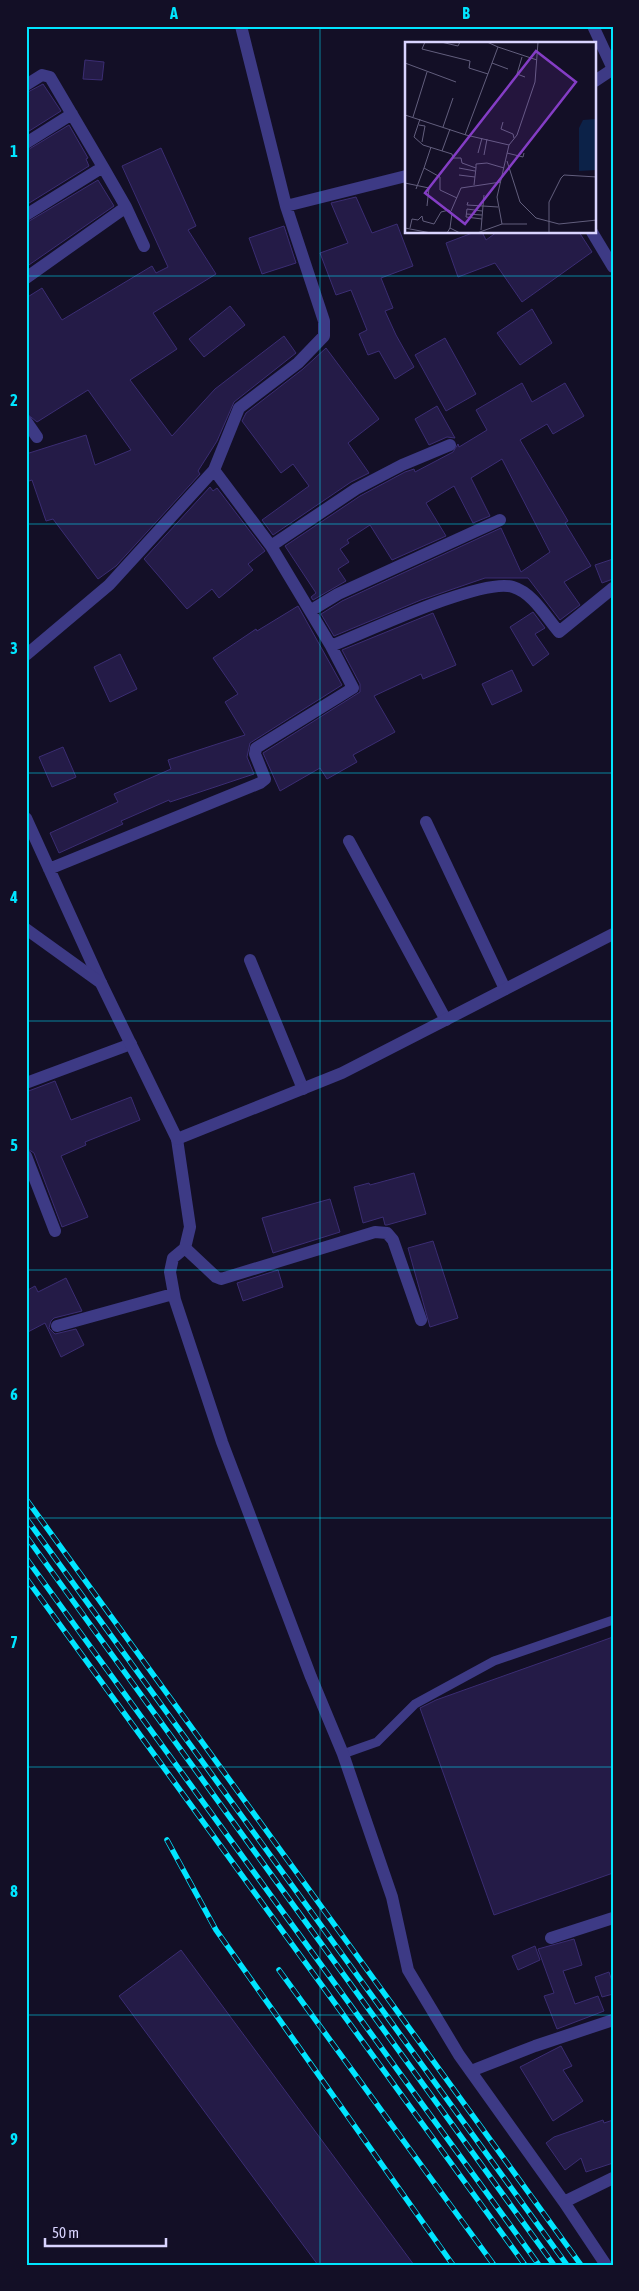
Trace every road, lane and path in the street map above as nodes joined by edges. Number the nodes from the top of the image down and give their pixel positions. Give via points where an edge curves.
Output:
1 (241, 26) edge
2 (594, 26) edge
3 (613, 69) edge
4 (596, 81) edge
5 (26, 84) edge
6 (72, 114) junction
7 (26, 143) edge
8 (103, 167) junction
9 (405, 176) edge
10 (286, 206) junction
11 (126, 207) junction
12 (26, 215) edge
13 (593, 234) edge
14 (144, 246) dead end
15 (613, 268) edge
16 (26, 278) edge
17 (26, 421) edge
18 (37, 437) dead end
19 (450, 444) dead end
20 (214, 470) junction
21 (500, 520) dead end
22 (271, 546) junction
23 (613, 588) edge
24 (310, 611) junction
25 (331, 646) junction
26 (26, 656) edge
27 (26, 818) edge
28 (426, 822) dead end
29 (349, 841) dead end
30 (49, 868) junction
31 (26, 929) edge
32 (613, 934) edge
33 (250, 960) dead end
34 (101, 983) junction
35 (505, 989) junction
36 (446, 1020) junction
37 (131, 1044) junction
38 (26, 1083) edge
39 (303, 1089) junction
40 (177, 1139) junction
41 (26, 1156) edge
42 (54, 1231) dead end
43 (185, 1248) junction
44 (174, 1294) junction
45 (421, 1320) dead end
46 (57, 1326) dead end
47 (613, 1620) edge
48 (343, 1754) junction
49 (613, 1918) edge
50 (551, 1938) dead end
51 (613, 2020) edge
52 (471, 2071) junction
53 (613, 2178) edge
54 (564, 2202) junction
55 (606, 2265) edge

1 - 10 street
2 - 3 street
3 - 4 street
5 - 6 street via 42,75 50,77
6 - 7 street
6 - 8 street
8 - 11 street
8 - 12 street
9 - 10 street
10 - 20 street via 324,321 324,336 298,363 239,408
11 - 14 street
11 - 16 street
13 - 15 street
17 - 18 street
19 - 22 street via 356,489
20 - 22 street
20 - 26 street via 109,585
21 - 24 street via 338,594
22 - 24 street
23 - 25 street via 559,632 527,593 512,586 469,590
24 - 25 street
25 - 30 street via 353,688 256,748 255,754 265,779 260,783
27 - 30 street
28 - 35 street
29 - 36 street
30 - 34 street
31 - 34 street
32 - 35 street
33 - 39 street
34 - 37 street
35 - 36 street
36 - 39 street via 342,1073
37 - 38 street
37 - 40 street
39 - 40 street
40 - 43 street via 190,1227
41 - 42 street
43 - 44 street via 173,1258 170,1272
43 - 45 street via 221,1278 376,1232 388,1233
44 - 46 street
44 - 48 street via 222,1442
47 - 48 lane via 494,1661 415,1704 377,1742
48 - 52 street via 392,1897 408,1970
49 - 50 street
51 - 52 street
52 - 54 street
53 - 54 street
54 - 55 street

